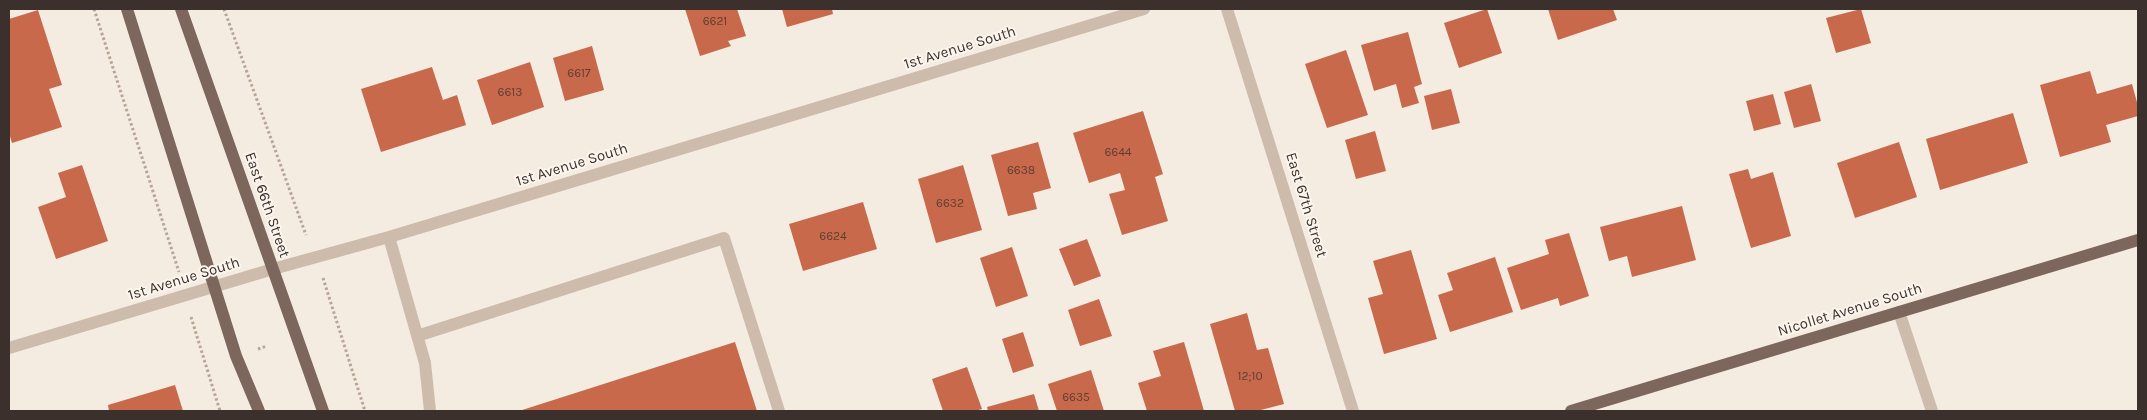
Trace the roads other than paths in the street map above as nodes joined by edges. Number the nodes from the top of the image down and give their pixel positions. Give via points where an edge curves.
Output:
1 (127, 9) edge
2 (181, 9) edge
3 (1144, 9) edge
4 (1228, 9) edge
5 (389, 237) junction
6 (2138, 240) edge
7 (273, 269) junction
8 (216, 287) junction
9 (1899, 312) junction
10 (417, 336) junction
11 (9, 348) edge
12 (259, 411) edge
13 (323, 411) edge
14 (430, 411) edge
15 (779, 411) edge
16 (1353, 411) edge
17 (1571, 411) edge
18 (1932, 411) edge

1 - 8 main road
2 - 7 main road, East 66th Street
3 - 5 street, 1st Avenue South
4 - 16 street, East 67th Street
5 - 7 street, 1st Avenue South
5 - 10 street
6 - 9 main road, Nicollet Avenue South
7 - 8 street, 1st Avenue South
7 - 13 main road, East 66th Street
8 - 11 street, 1st Avenue South
8 - 12 main road via 236,356
9 - 17 main road, Nicollet Avenue South
9 - 18 street
10 - 14 street via 425,364
10 - 15 street via 724,238

